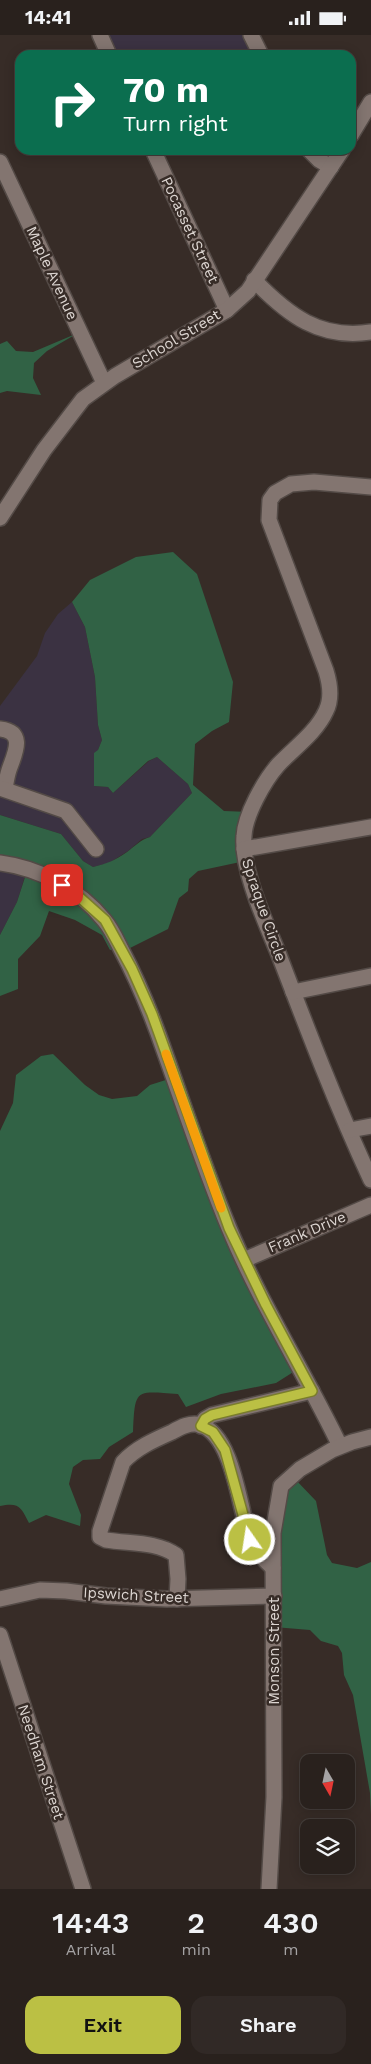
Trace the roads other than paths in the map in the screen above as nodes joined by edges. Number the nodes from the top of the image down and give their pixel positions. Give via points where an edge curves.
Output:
1 (100, 35) edge
2 (251, 35) edge
3 (107, 50) edge
4 (258, 50) edge
5 (371, 102) edge
6 (356, 127) edge
7 (154, 155) edge
8 (314, 155) edge
9 (339, 155) edge
10 (0, 162) edge
11 (331, 167) junction
12 (254, 280) junction
13 (227, 310) junction
14 (371, 331) edge
15 (104, 383) junction
16 (371, 487) edge
17 (0, 518) edge
18 (0, 729) edge
19 (2, 789) edge
20 (371, 827) edge
21 (96, 849) dead end
22 (244, 849) junction
23 (0, 863) edge
24 (371, 976) edge
25 (293, 992) junction
26 (371, 1126) edge
27 (350, 1130) junction
28 (371, 1180) edge
29 (371, 1205) edge
30 (244, 1260) junction
31 (312, 1391) junction
32 (201, 1426) junction
33 (371, 1437) edge
34 (340, 1446) junction
35 (274, 1568) junction
36 (274, 1596) junction
37 (0, 1599) edge
38 (177, 1599) junction
39 (0, 1635) edge
40 (83, 1889) edge
41 (269, 1889) edge

1 - 3 street
2 - 4 street
5 - 6 street
7 - 13 street, Pocasset Street
8 - 11 street
9 - 11 street, School Street
10 - 15 street, Maple Avenue
11 - 12 street, School Street
12 - 13 street, School Street via 248,291
12 - 14 street via 282,307 321,330 346,334
13 - 15 street, School Street
15 - 17 street, School Street via 76,405
16 - 22 street, Spraque Circle via 299,483 282,487 270,500 269,520 326,671 330,691 320,720 277,766 254,803 247,820
18 - 19 street via 9,732 18,747
19 - 21 street via 66,811
20 - 22 street
22 - 25 street, Spraque Circle via 253,889
23 - 30 street via 26,869 62,885 91,907 110,928 152,1014 206,1168
24 - 25 street
25 - 27 street, Spraque Circle
26 - 27 street
27 - 28 street, Spraque Circle
29 - 30 street, Frank Drive
30 - 31 street
31 - 32 street via 212,1415
31 - 34 street
32 - 35 street via 213,1432 225,1450 250,1540 262,1558
32 - 38 street via 186,1425 130,1454 119,1471 100,1531 100,1537 106,1540 154,1545 169,1549 176,1555
33 - 34 street
34 - 35 street, Monson Street via 300,1469 281,1486 274,1533
35 - 36 street, Monson Street
36 - 38 street, Ipswich Street
36 - 41 street, Monson Street via 274,1797
37 - 38 street, Ipswich Street via 40,1590
39 - 40 street, Needham Street

